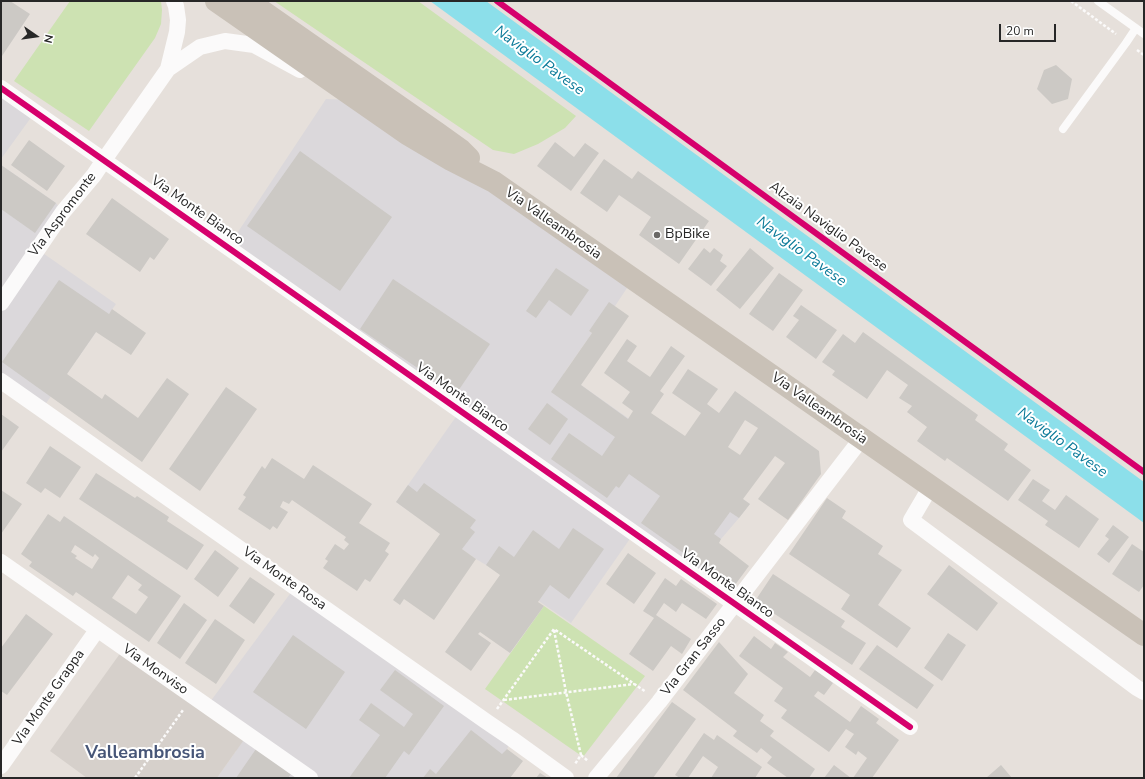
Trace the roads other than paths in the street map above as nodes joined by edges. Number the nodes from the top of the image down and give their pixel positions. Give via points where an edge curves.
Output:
1 (174, 1) edge
2 (216, 1) edge
3 (248, 1) edge
4 (1098, 1) edge
5 (1136, 28) junction
6 (1144, 34) edge
7 (168, 69) junction
8 (1, 88) edge
9 (357, 100) junction
10 (1063, 129) dead end
11 (104, 160) junction
12 (494, 182) junction
13 (1, 303) edge
14 (1, 380) edge
15 (862, 438) junction
16 (931, 486) junction
17 (1, 562) edge
18 (734, 604) junction
19 (97, 630) junction
20 (1144, 635) edge
21 (1144, 692) edge
22 (910, 727) dead end
23 (1, 766) edge
24 (310, 778) edge
25 (566, 778) edge
26 (596, 778) edge

1 - 7 street via 178,20 177,32
2 - 9 main road
3 - 12 main road via 461,150
4 - 5 lane
5 - 6 lane
5 - 10 lane
7 - 9 street via 200,47 225,41 254,45
7 - 11 street, Via Aspromonte
8 - 11 street, Via Monte Bianco
9 - 12 main road via 407,134
11 - 13 street, Via Aspromonte via 63,212
11 - 18 street, Via Monte Bianco
12 - 15 main road, Via Valleambrosia
14 - 25 street, Via Monte Rosa
15 - 16 main road, Via Valleambrosia
15 - 18 street, Via Gran Sasso
16 - 20 main road, Via Valleambrosia
16 - 21 street via 911,520
17 - 19 street, Via Monviso
18 - 22 street, Via Monte Bianco
18 - 26 street, Via Gran Sasso via 659,702
19 - 23 street, Via Monte Grappa
19 - 24 street, Via Monviso

